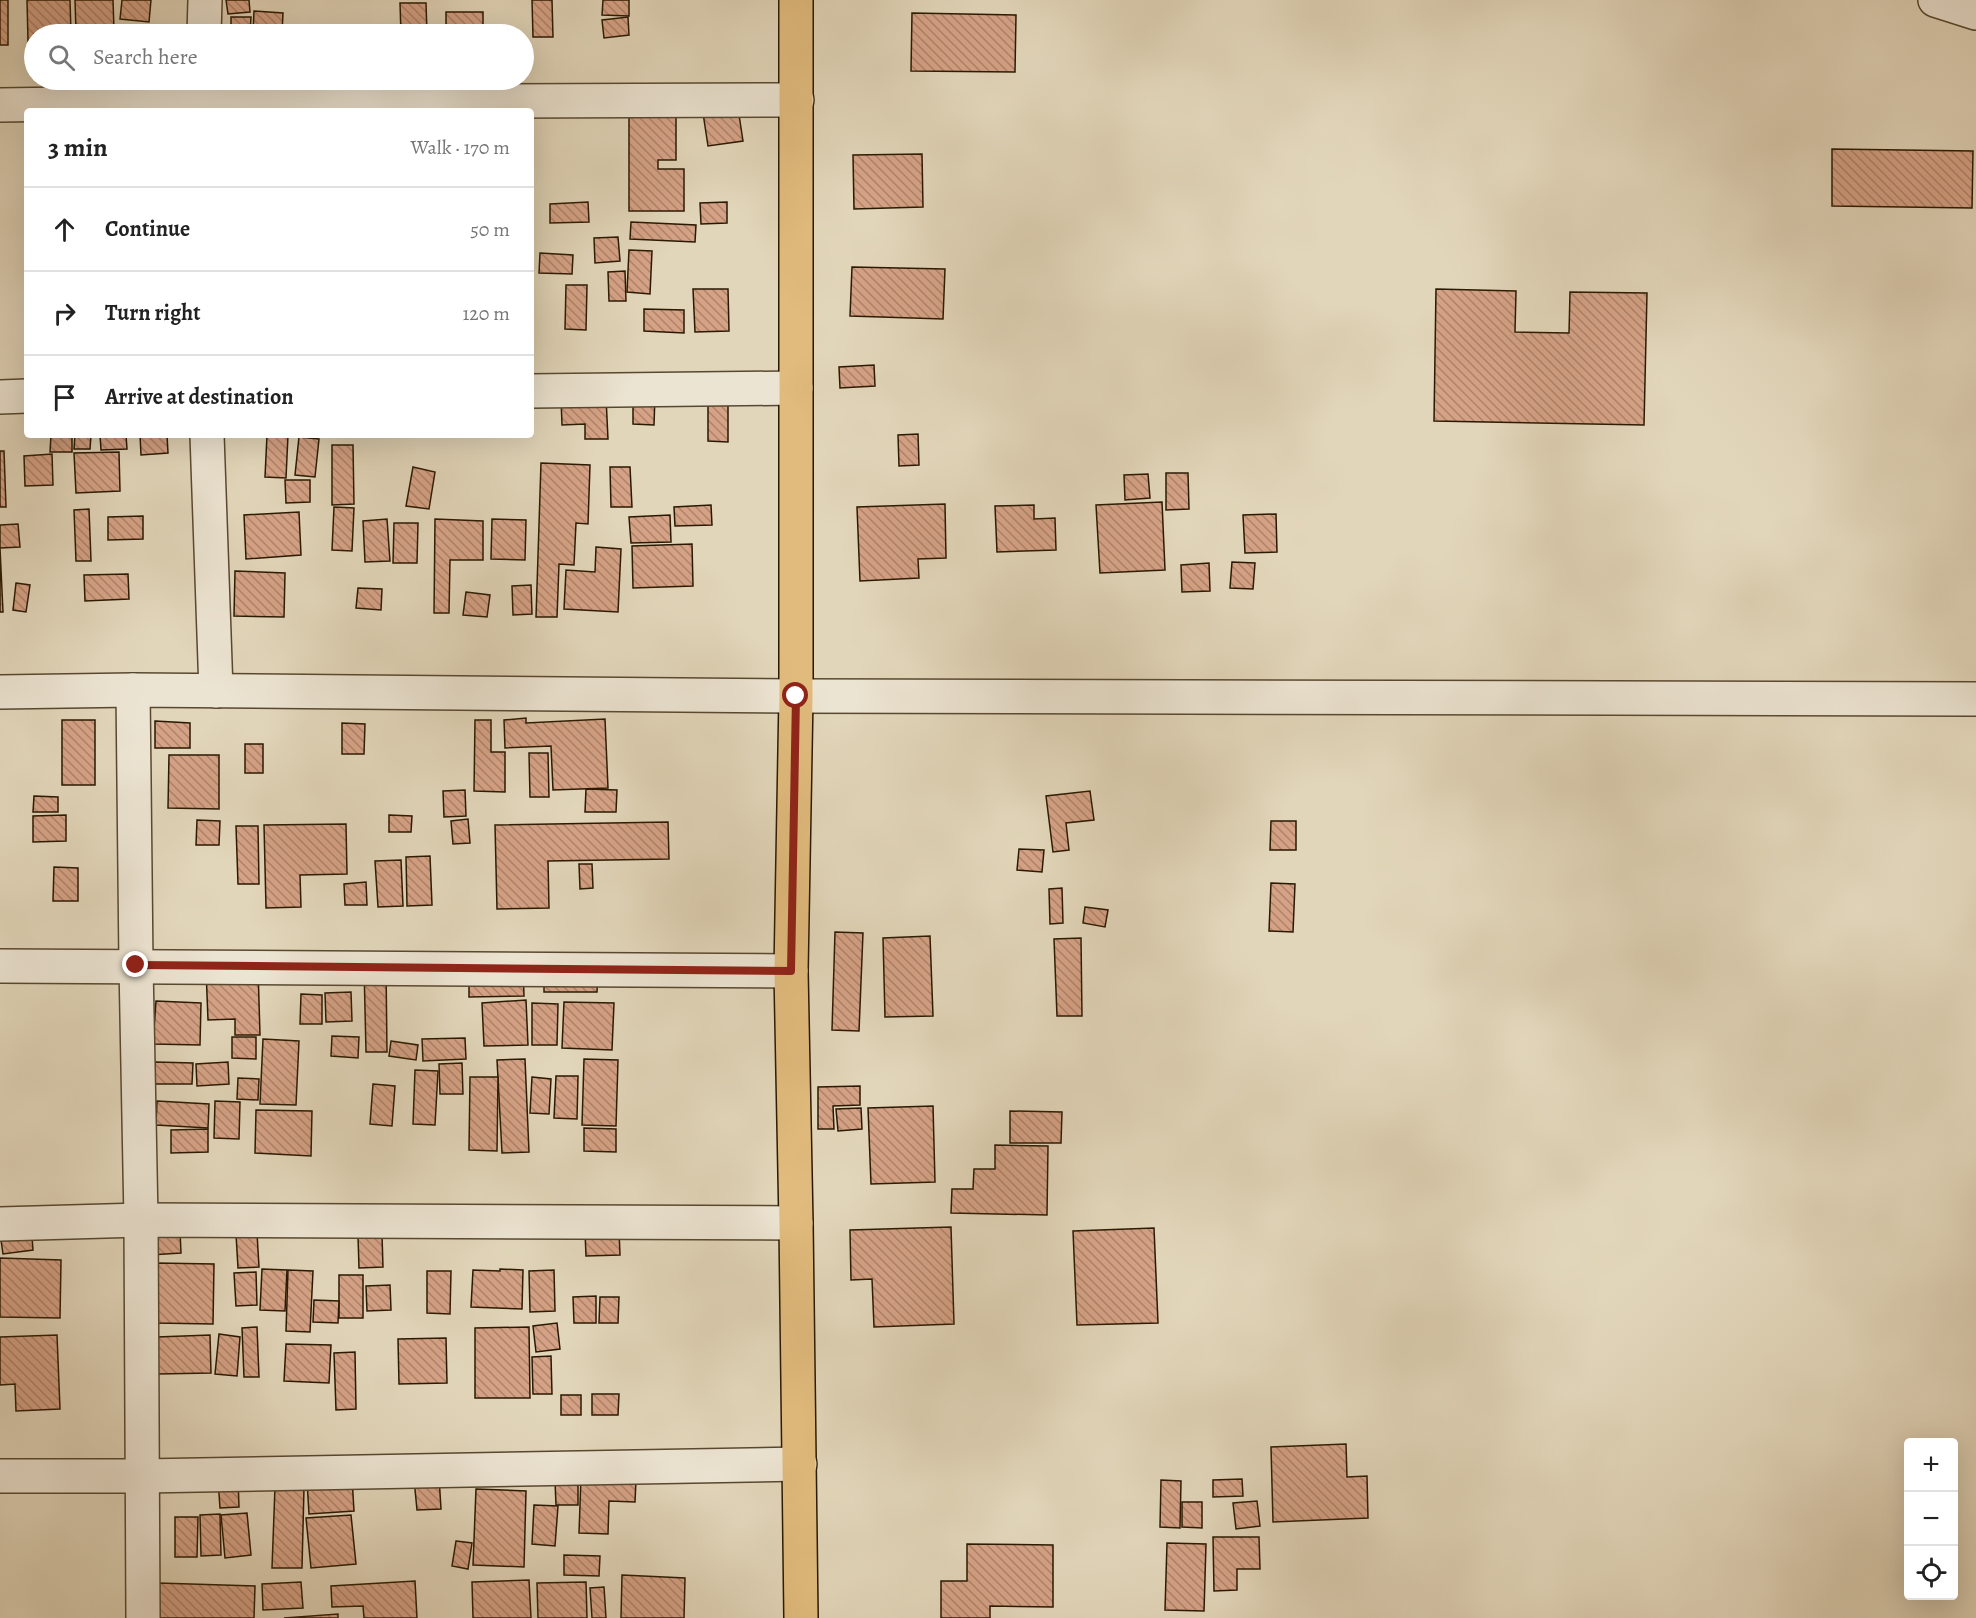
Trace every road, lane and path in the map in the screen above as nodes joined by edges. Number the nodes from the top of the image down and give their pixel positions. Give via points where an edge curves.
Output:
1 (205, 0) edge
2 (796, 0) edge
3 (1935, 0) edge
4 (1976, 13) edge
5 (204, 24) edge
6 (203, 98) edge
7 (797, 100) junction
8 (0, 105) edge
9 (796, 388) junction
10 (534, 392) edge
11 (24, 396) edge
12 (0, 397) edge
13 (207, 438) edge
14 (133, 690) junction
15 (216, 691) junction
16 (0, 692) edge
17 (796, 696) junction
18 (1976, 699) edge
19 (136, 965) junction
20 (0, 966) edge
21 (791, 971) junction
22 (141, 1220) junction
23 (796, 1223) junction
24 (0, 1224) edge
25 (800, 1464) junction
26 (0, 1476) edge
27 (142, 1476) junction
28 (143, 1618) edge
29 (801, 1618) edge

1 - 5 street
2 - 7 main road
3 - 4 street
6 - 7 street
6 - 8 street
7 - 9 main road
9 - 10 street
9 - 17 main road
11 - 12 street
13 - 15 street
14 - 15 street
14 - 16 street
14 - 19 street
15 - 17 street
17 - 18 street
17 - 21 main road
19 - 20 street
19 - 21 street
19 - 22 street
21 - 23 main road
22 - 23 street
22 - 24 street
22 - 27 street
23 - 25 main road
25 - 27 street
25 - 29 main road
26 - 27 street
27 - 28 street

